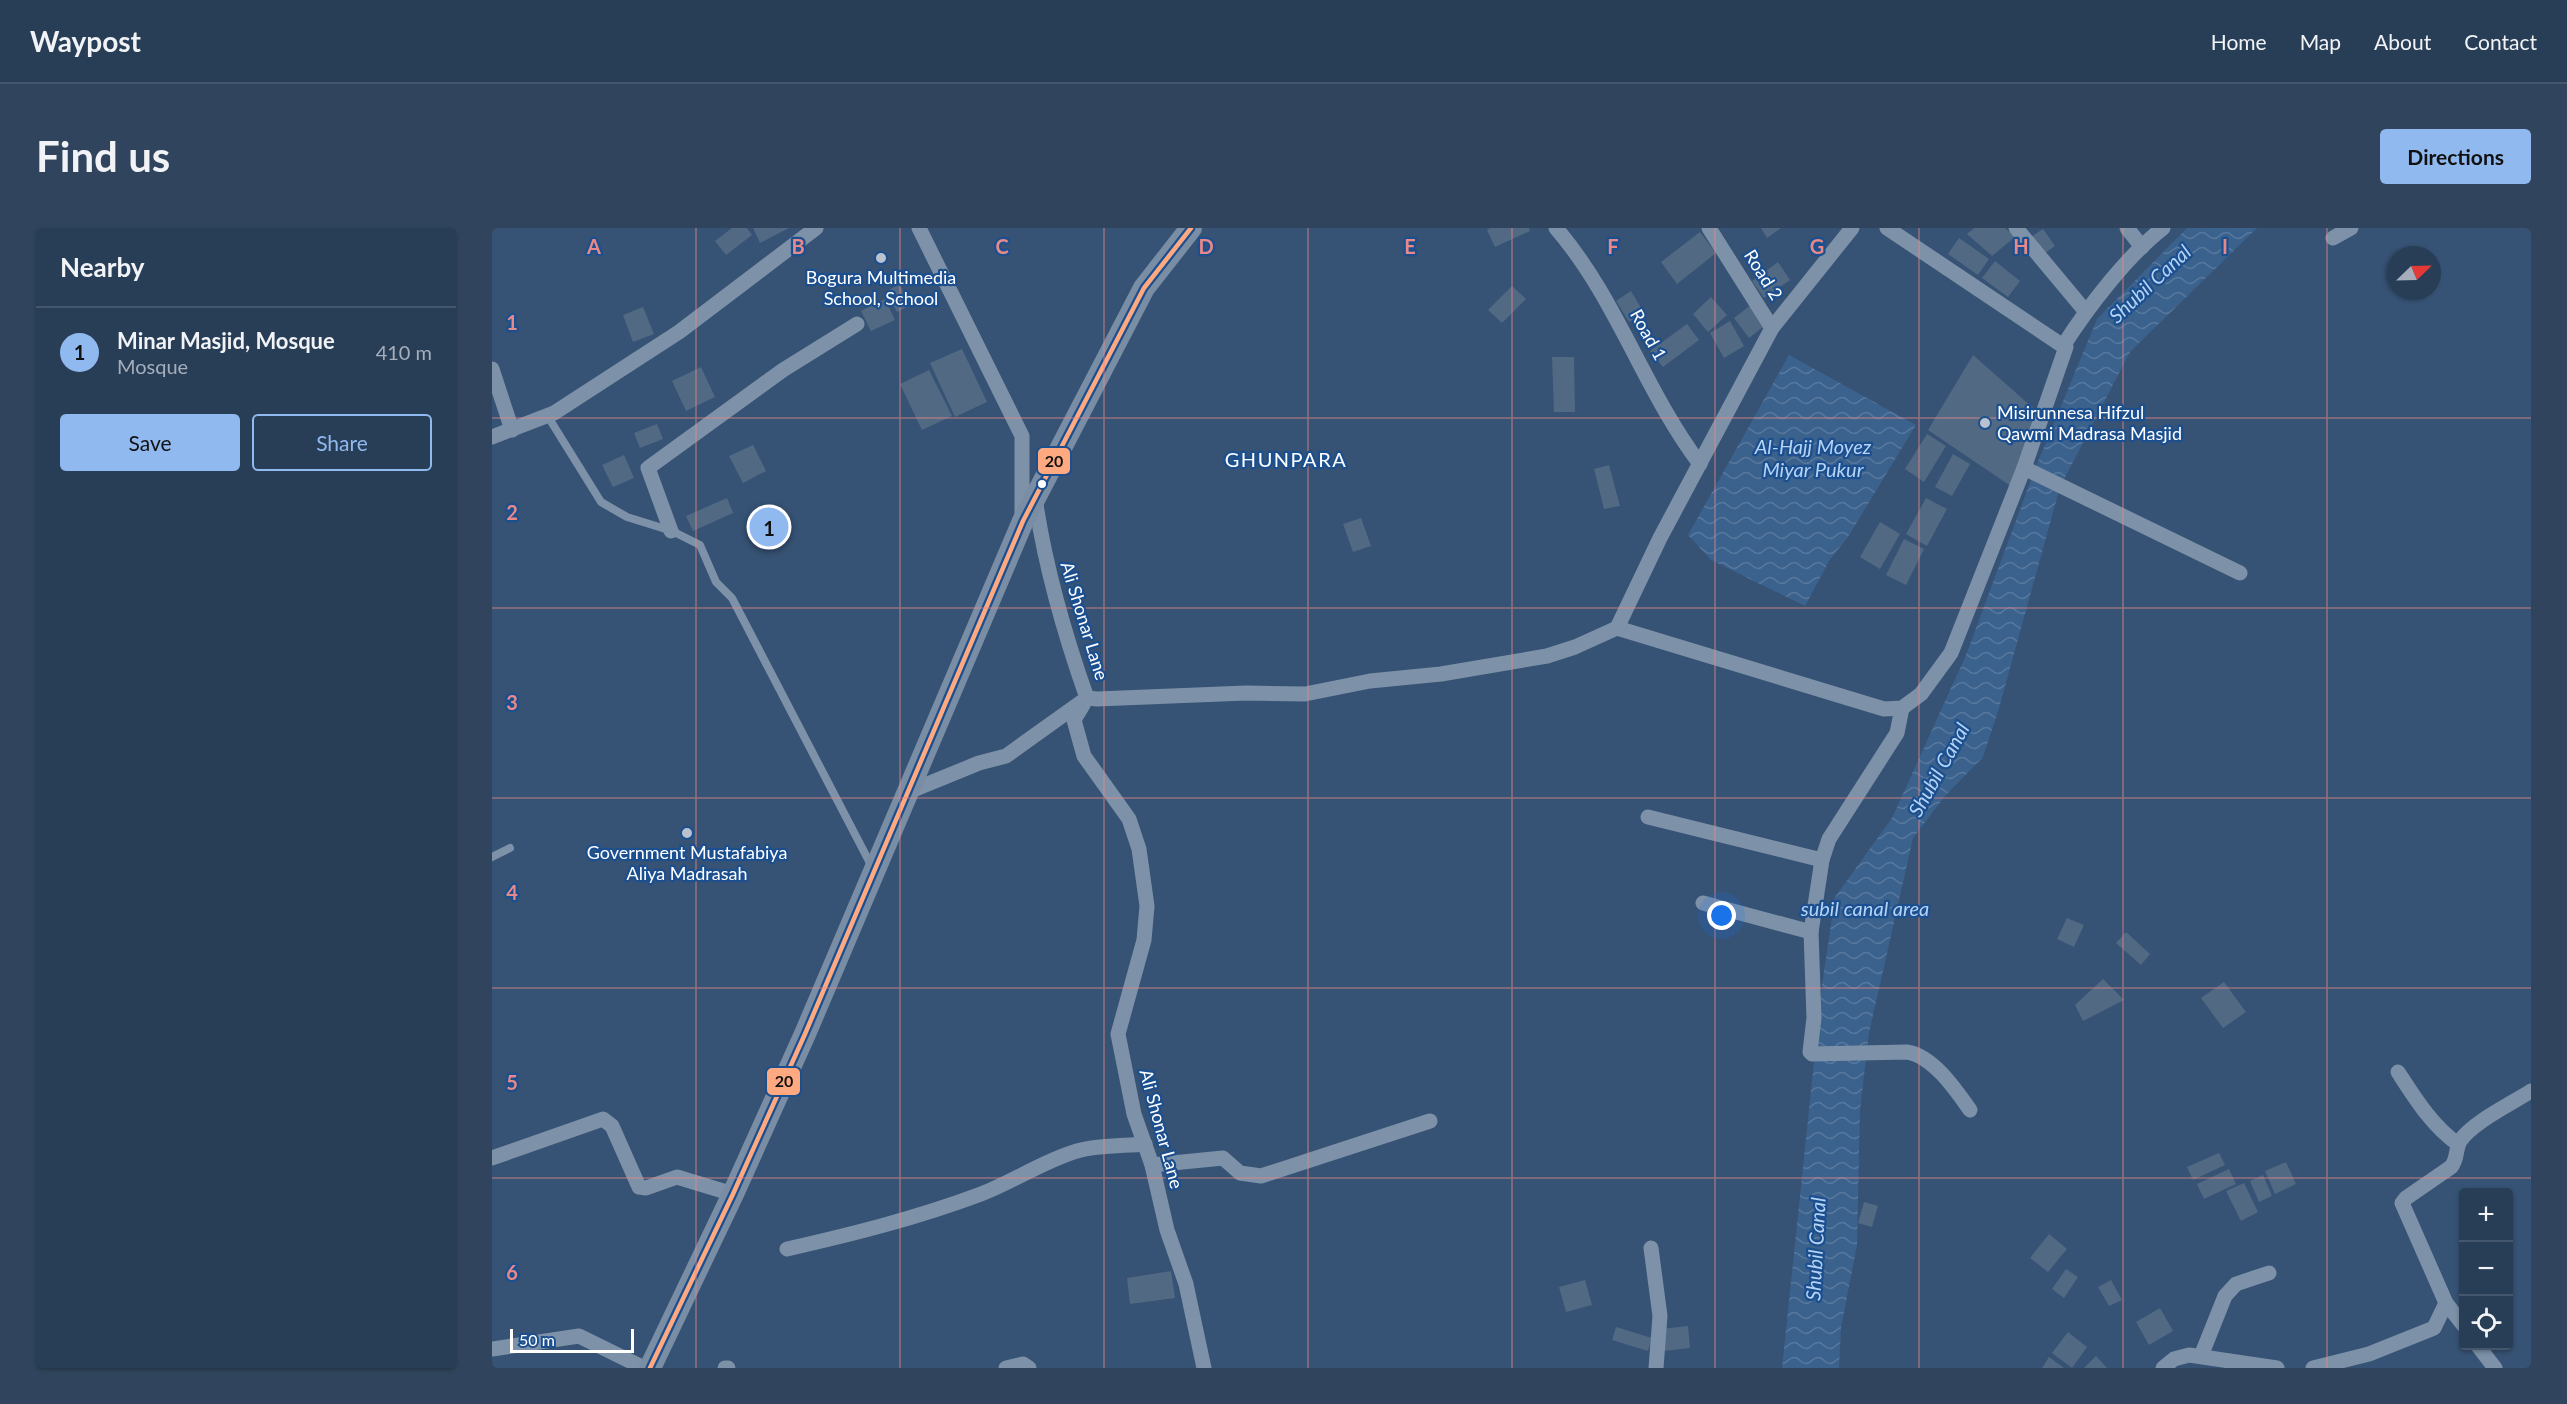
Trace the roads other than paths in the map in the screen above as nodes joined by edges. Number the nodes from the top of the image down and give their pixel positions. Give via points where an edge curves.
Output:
1 (816, 228) edge
2 (919, 228) edge
3 (1191, 228) edge
4 (1556, 228) edge
5 (1852, 228) edge
6 (2016, 228) edge
7 (2127, 228) edge
8 (2163, 228) edge
9 (2351, 228) edge
10 (1889, 229) edge
11 (1714, 230) edge
12 (2333, 238) dead end
13 (2142, 247) junction
14 (2086, 312) junction
15 (857, 324) dead end
16 (1772, 328) junction
17 (2063, 346) junction
18 (492, 369) edge
19 (547, 415) junction
20 (512, 430) junction
21 (492, 437) edge
22 (1700, 464) junction
23 (2024, 468) junction
24 (1035, 496) junction
25 (1023, 521) junction
26 (670, 531) junction
27 (2240, 573) dead end
28 (1617, 627) junction
29 (1087, 698) junction
30 (1902, 708) junction
31 (908, 792) junction
32 (1648, 817) dead end
33 (510, 848) dead end
34 (492, 857) edge
35 (1822, 860) junction
36 (874, 870) junction
37 (1703, 903) dead end
38 (1811, 932) junction
39 (2398, 1072) dead end
40 (2531, 1091) edge
41 (1970, 1110) dead end
42 (1430, 1121) dead end
43 (1145, 1144) junction
44 (2458, 1144) junction
45 (492, 1158) edge
46 (1152, 1165) junction
47 (733, 1194) junction
48 (1651, 1248) dead end
49 (787, 1249) dead end
50 (2269, 1273) dead end
51 (2446, 1303) junction
52 (2459, 1321) edge
53 (492, 1349) edge
54 (2481, 1350) edge
55 (2195, 1360) edge
56 (644, 1368) edge
57 (650, 1368) edge
58 (1006, 1368) edge
59 (1029, 1368) edge
60 (1204, 1368) edge
61 (1656, 1368) edge
62 (2163, 1368) edge
63 (2277, 1368) edge
64 (2313, 1368) edge
65 (2495, 1368) edge

1 - 19 street via 679,332
2 - 25 street via 1022,436
3 - 24 main road via 1144,288
4 - 22 street, Road 1 via 1604,296 1680,437
5 - 16 street, Road 2
6 - 14 street
7 - 13 street
8 - 13 street
9 - 12 street
10 - 17 street
11 - 16 street, Road 2
13 - 14 street
14 - 17 street
15 - 26 street via 783,370 648,468
16 - 22 street
17 - 23 street via 2066,347
18 - 20 street
19 - 20 street
19 - 26 lane via 601,502 627,518
20 - 21 street
22 - 28 street
23 - 27 street
23 - 30 street via 1951,653 1921,694
24 - 25 main road
24 - 29 street, Ali Shonar Lane via 1043,552
25 - 31 main road
26 - 36 lane via 700,545 717,582 732,598
28 - 29 street via 1575,648 1547,656 1305,694
28 - 30 street via 1884,709
29 - 31 street via 1006,756
29 - 43 street, Ali Shonar Lane via 1074,720 1084,756 1129,819 1139,849 1147,906 1144,940 1118,1034 1134,1114
30 - 35 street via 1897,732 1829,839
31 - 36 main road
32 - 35 street
33 - 34 lane
35 - 38 street
36 - 47 main road
37 - 38 street
38 - 41 street via 1814,1018 1810,1053 1918,1054 1951,1083
39 - 44 street via 2444,1134
40 - 44 street via 2468,1132
42 - 46 street via 1261,1176 1240,1173 1223,1158
43 - 46 street, Ali Shonar Lane
43 - 49 street via 1078,1151 1051,1160 1014,1181 913,1218
44 - 51 street via 2456,1161 2451,1167 2402,1203
45 - 47 street via 603,1119 612,1126 639,1186 646,1188 677,1177
46 - 60 street, Ali Shonar Lane via 1167,1230 1186,1284
47 - 57 main road
48 - 61 street via 1660,1316
50 - 55 street via 2236,1284 2225,1296
51 - 52 street
51 - 64 street via 2434,1328 2369,1354
53 - 56 street via 579,1336
54 - 65 street
55 - 62 street via 2174,1359
55 - 63 street
58 - 59 street via 1023,1364

